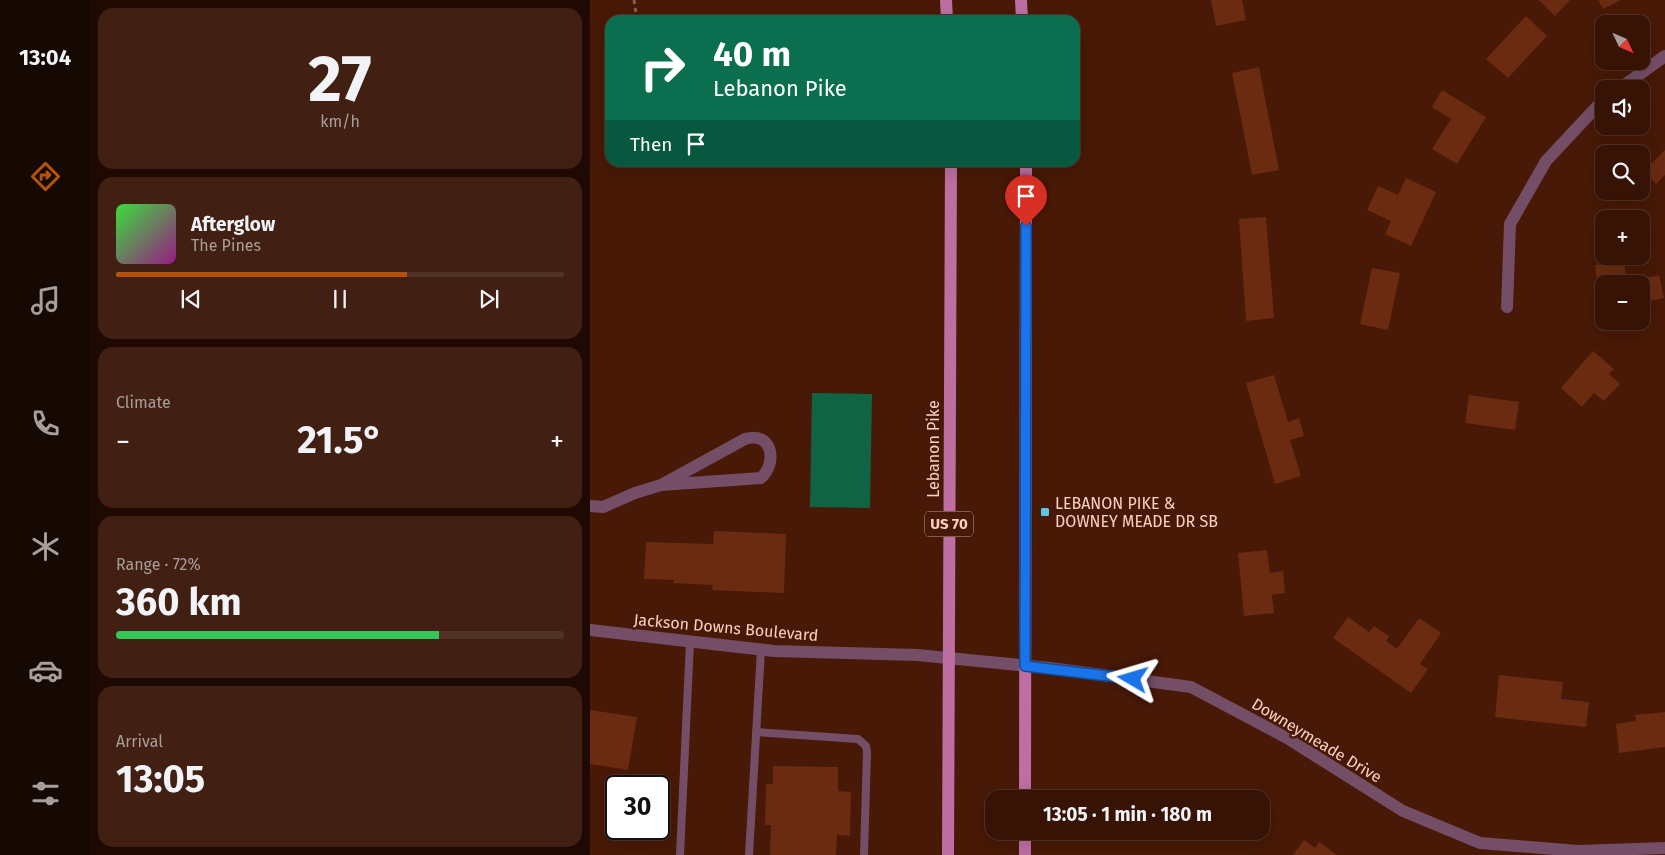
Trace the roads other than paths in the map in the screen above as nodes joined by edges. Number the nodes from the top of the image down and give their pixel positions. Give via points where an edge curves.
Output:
1 (946, 0) edge
2 (1021, 0) edge
3 (947, 15) edge
4 (1022, 15) edge
5 (1665, 56) edge
6 (1632, 80) edge
7 (1595, 109) edge
8 (950, 167) edge
9 (1026, 167) edge
10 (1507, 307) dead end
11 (661, 485) junction
12 (590, 506) edge
13 (590, 630) edge
14 (690, 642) junction
15 (761, 650) junction
16 (948, 658) junction
17 (1025, 666) junction
18 (756, 732) junction
19 (1025, 790) edge
20 (1025, 840) edge
21 (1665, 848) edge
22 (680, 855) edge
23 (749, 855) edge
24 (864, 855) edge
25 (948, 855) edge
26 (1025, 855) edge

1 - 3 main road
2 - 4 main road
5 - 6 street
7 - 10 street via 1546,161 1510,224
8 - 16 main road, Lebanon Pike / US 70
9 - 17 main road
11 - 11 street via 761,478 770,465 768,446 763,439 754,436 744,438
11 - 12 street via 603,506
13 - 14 street, Jackson Downs Boulevard
14 - 15 street, Jackson Downs Boulevard
14 - 22 lane
15 - 16 street, Jackson Downs Boulevard
15 - 18 lane
16 - 17 street, Downeymeade Drive
16 - 25 main road, Lebanon Pike / US 70
17 - 19 main road
17 - 21 street, Downeymeade Drive via 1191,687 1288,738 1403,811 1480,843 1578,851
18 - 23 lane
18 - 24 lane via 858,739 866,746
20 - 26 main road

